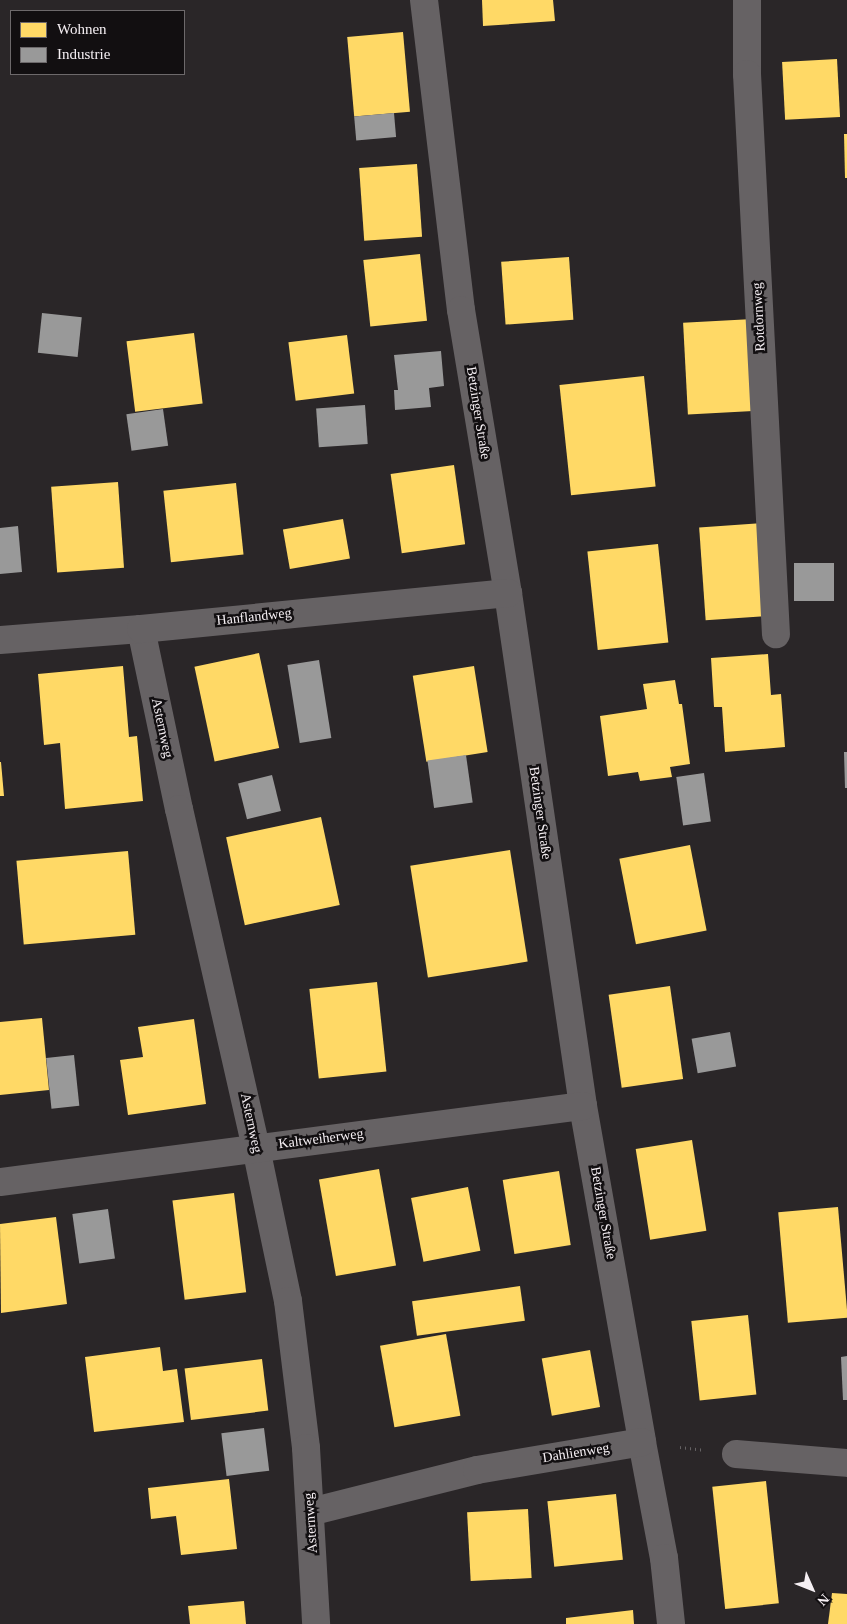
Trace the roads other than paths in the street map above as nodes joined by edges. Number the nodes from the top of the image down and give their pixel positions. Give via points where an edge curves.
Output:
1 (424, 0) edge
2 (747, 0) edge
3 (508, 593) junction
4 (141, 629) junction
5 (776, 634) dead end
6 (0, 640) edge
7 (583, 1106) junction
8 (256, 1148) junction
9 (0, 1182) edge
10 (642, 1442) junction
11 (736, 1454) road end
12 (847, 1463) edge
13 (310, 1512) junction
14 (316, 1624) edge
15 (671, 1624) edge

1 - 3 street, Betzinger Straße via 461,310
2 - 5 street, Rotdornweg via 747,74
3 - 4 street, Hanflandweg
3 - 7 street, Betzinger Straße
4 - 6 street, Hanflandweg
4 - 8 street, Asternweg
7 - 8 street, Kaltweiherweg
7 - 10 street, Betzinger Straße
8 - 9 street, Kaltweiherweg
8 - 13 street, Asternweg via 289,1310 299,1382
10 - 13 street, Dahlienweg via 477,1470
10 - 15 street, Betzinger Straße via 664,1558
11 - 12 street
13 - 14 street, Asternweg

